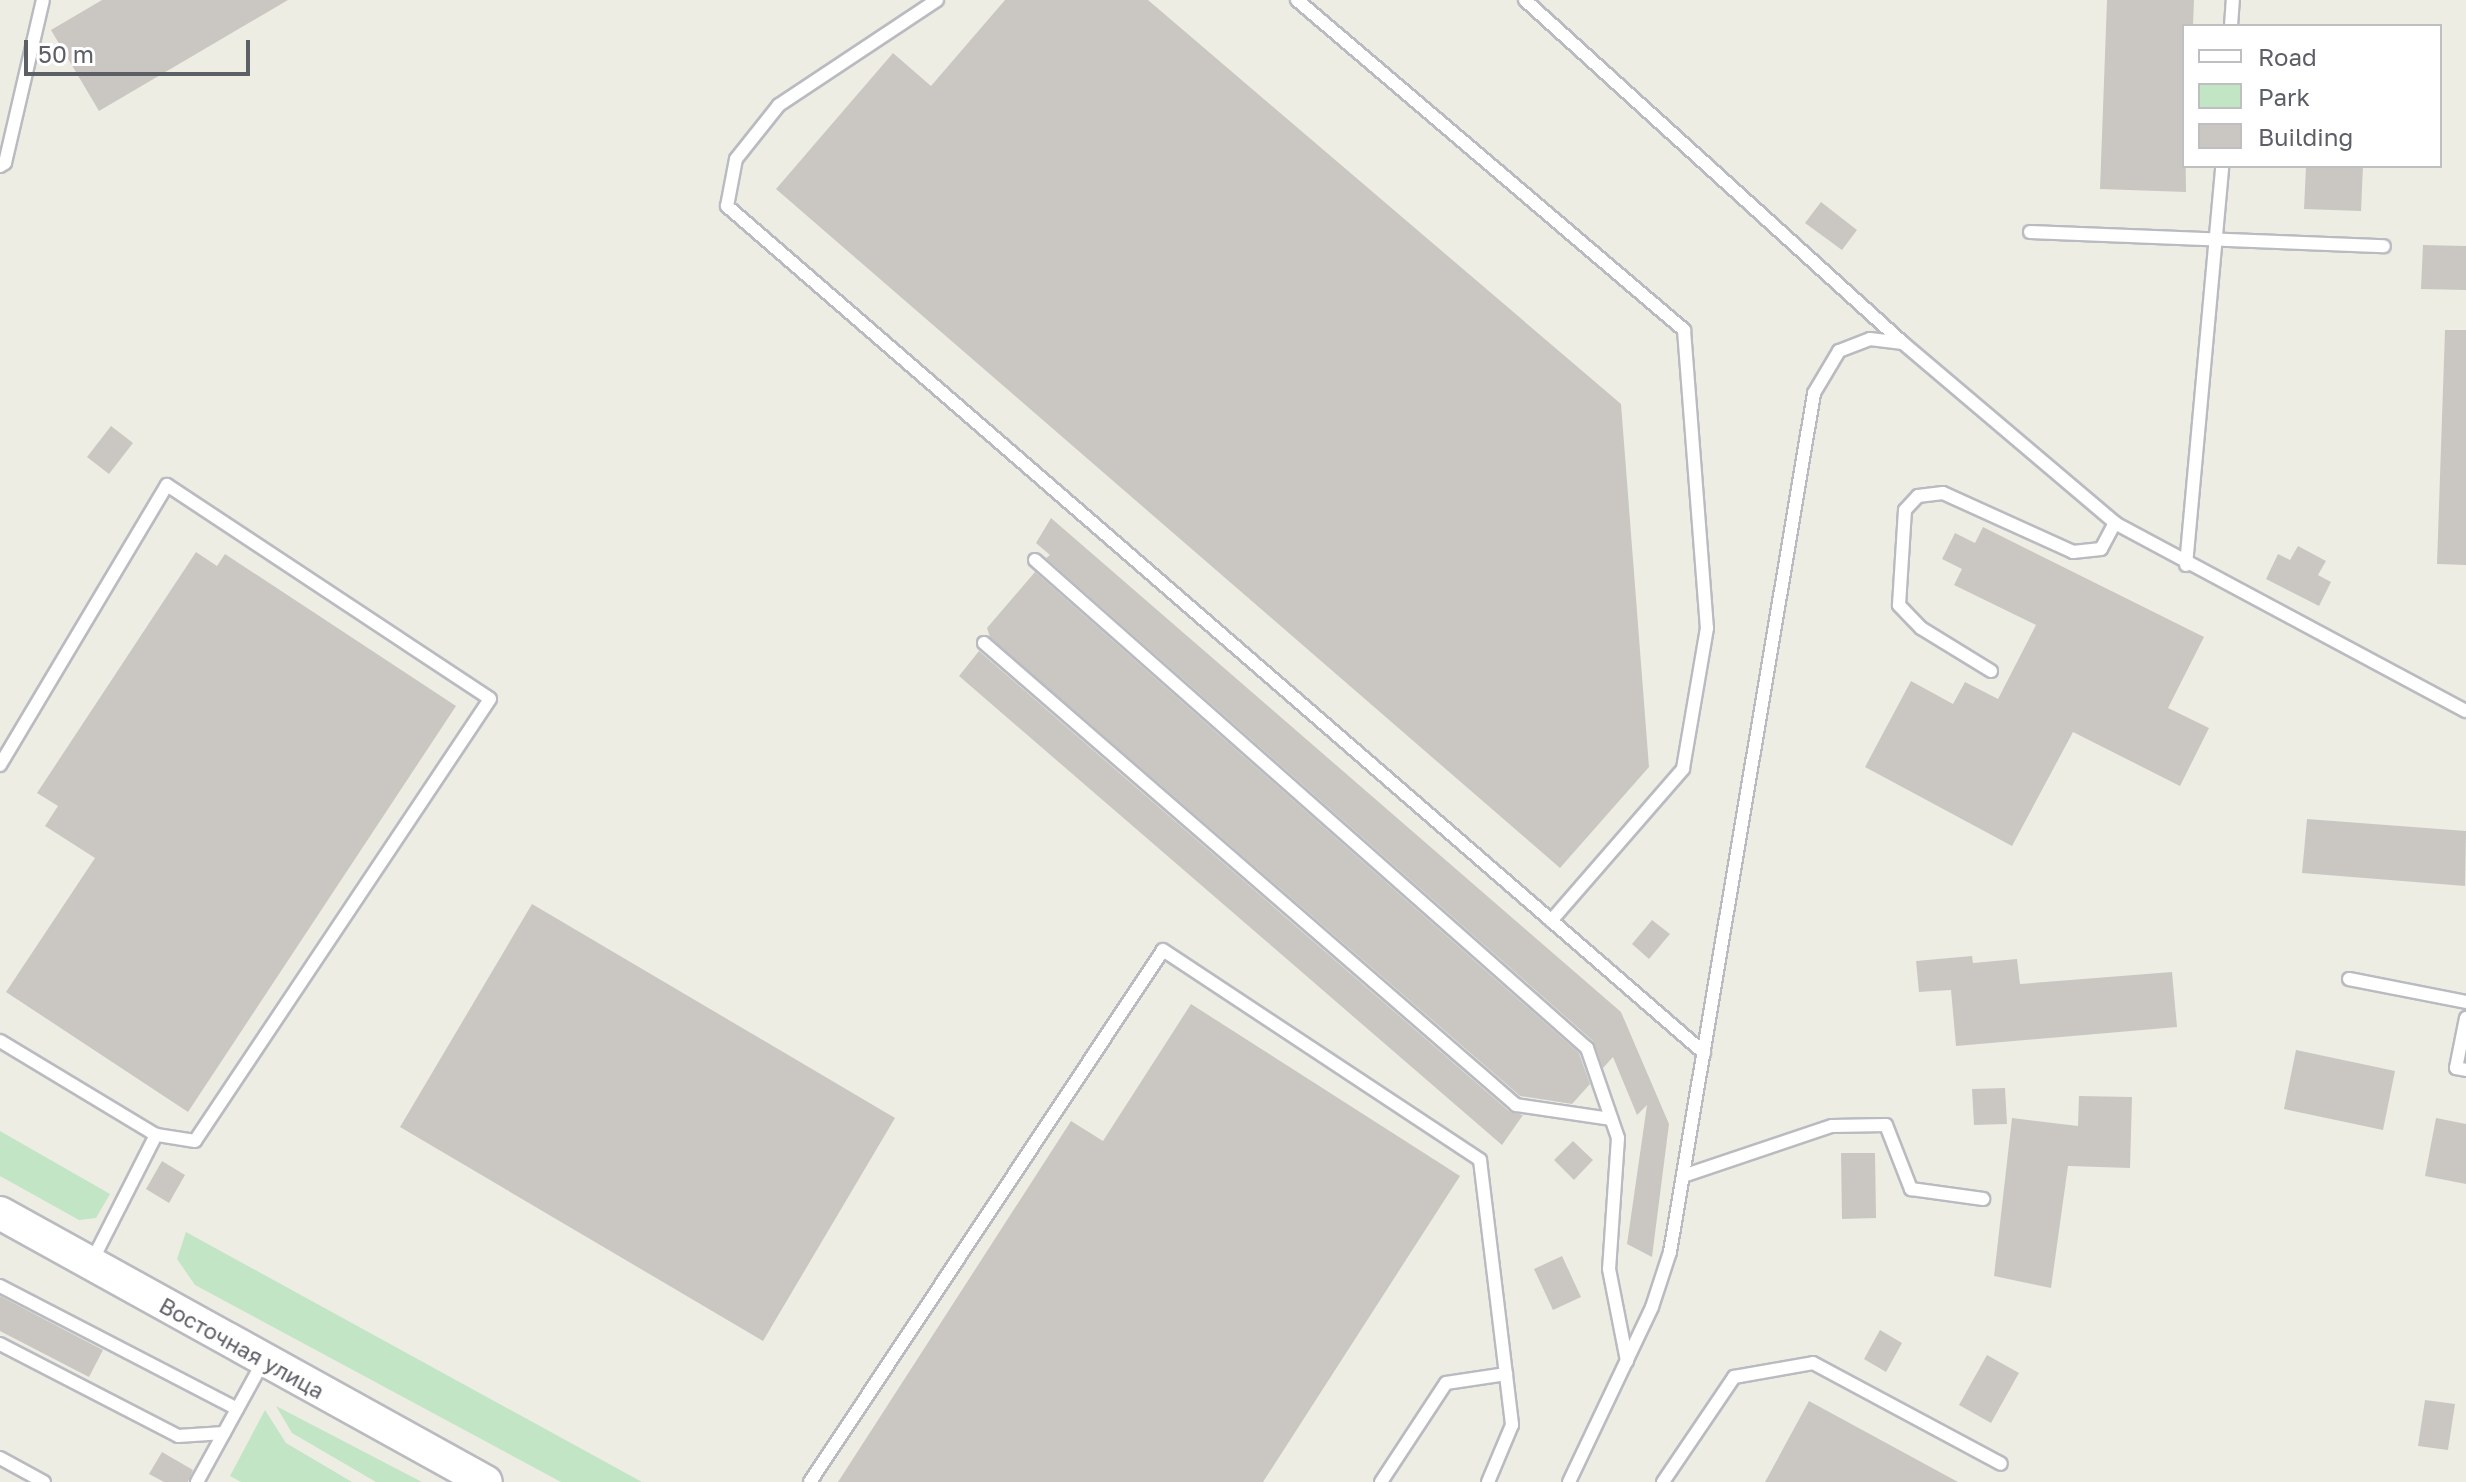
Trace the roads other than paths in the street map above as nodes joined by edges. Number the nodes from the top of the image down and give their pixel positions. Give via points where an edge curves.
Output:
1 (43, 0) edge
2 (937, 0) edge
3 (1297, 0) edge
4 (1525, 0) edge
5 (2233, 0) edge
6 (2231, 24) edge
7 (0, 166) edge
8 (2222, 168) edge
9 (2030, 232) dead end
10 (2217, 238) junction
11 (2384, 246) dead end
12 (1903, 343) junction
13 (2115, 523) junction
14 (1035, 560) dead end
15 (2186, 565) junction
16 (984, 643) dead end
17 (1991, 671) dead end
18 (2466, 711) edge
19 (0, 765) edge
20 (1551, 921) junction
21 (2349, 979) dead end
22 (2466, 1002) edge
23 (2466, 1018) edge
24 (0, 1041) edge
25 (1704, 1053) junction
26 (2466, 1070) edge
27 (1611, 1119) junction
28 (156, 1135) junction
29 (1683, 1176) junction
30 (1983, 1199) dead end
31 (0, 1213) edge
32 (91, 1263) junction
33 (0, 1286) edge
34 (0, 1344) edge
35 (1627, 1361) junction
36 (264, 1362) junction
37 (1506, 1374) junction
38 (237, 1409) junction
39 (224, 1433) junction
40 (0, 1458) edge
41 (2001, 1464) dead end
42 (478, 1480) edge
43 (44, 1482) edge
44 (197, 1482) edge
45 (810, 1482) edge
46 (1381, 1482) edge
47 (1488, 1482) edge
48 (1569, 1482) edge
49 (1663, 1482) edge

1 - 7 lane via 5,163
2 - 20 lane via 779,105 736,159 727,206
3 - 20 lane via 1684,330 1707,628 1683,769
4 - 12 lane
5 - 6 lane
8 - 10 lane
9 - 10 lane
10 - 11 lane
10 - 15 lane
12 - 13 lane
12 - 25 lane via 1870,339 1839,351 1814,393
13 - 15 lane
13 - 17 lane via 2101,549 2073,552 1943,493 1918,496 1905,510 1899,605 1921,628
14 - 27 lane via 1587,1048
15 - 18 lane
16 - 27 lane via 1516,1105
19 - 28 lane via 167,485 490,699 195,1141
20 - 25 lane
21 - 22 lane
23 - 26 lane via 2456,1068
24 - 28 lane
25 - 29 lane
27 - 35 lane via 1618,1138 1609,1269
28 - 32 lane
29 - 30 lane via 1832,1126 1886,1125 1911,1189
29 - 35 lane via 1670,1252
31 - 32 street, Восточная улица
32 - 36 street, Восточная улица
33 - 38 lane
34 - 39 lane via 178,1436
35 - 48 lane
36 - 38 lane
36 - 42 street, Восточная улица
37 - 45 lane via 1480,1160 1163,950
37 - 46 lane via 1446,1383
37 - 47 lane via 1512,1425
38 - 39 lane
39 - 44 lane
40 - 43 lane
41 - 49 lane via 1813,1363 1734,1377

